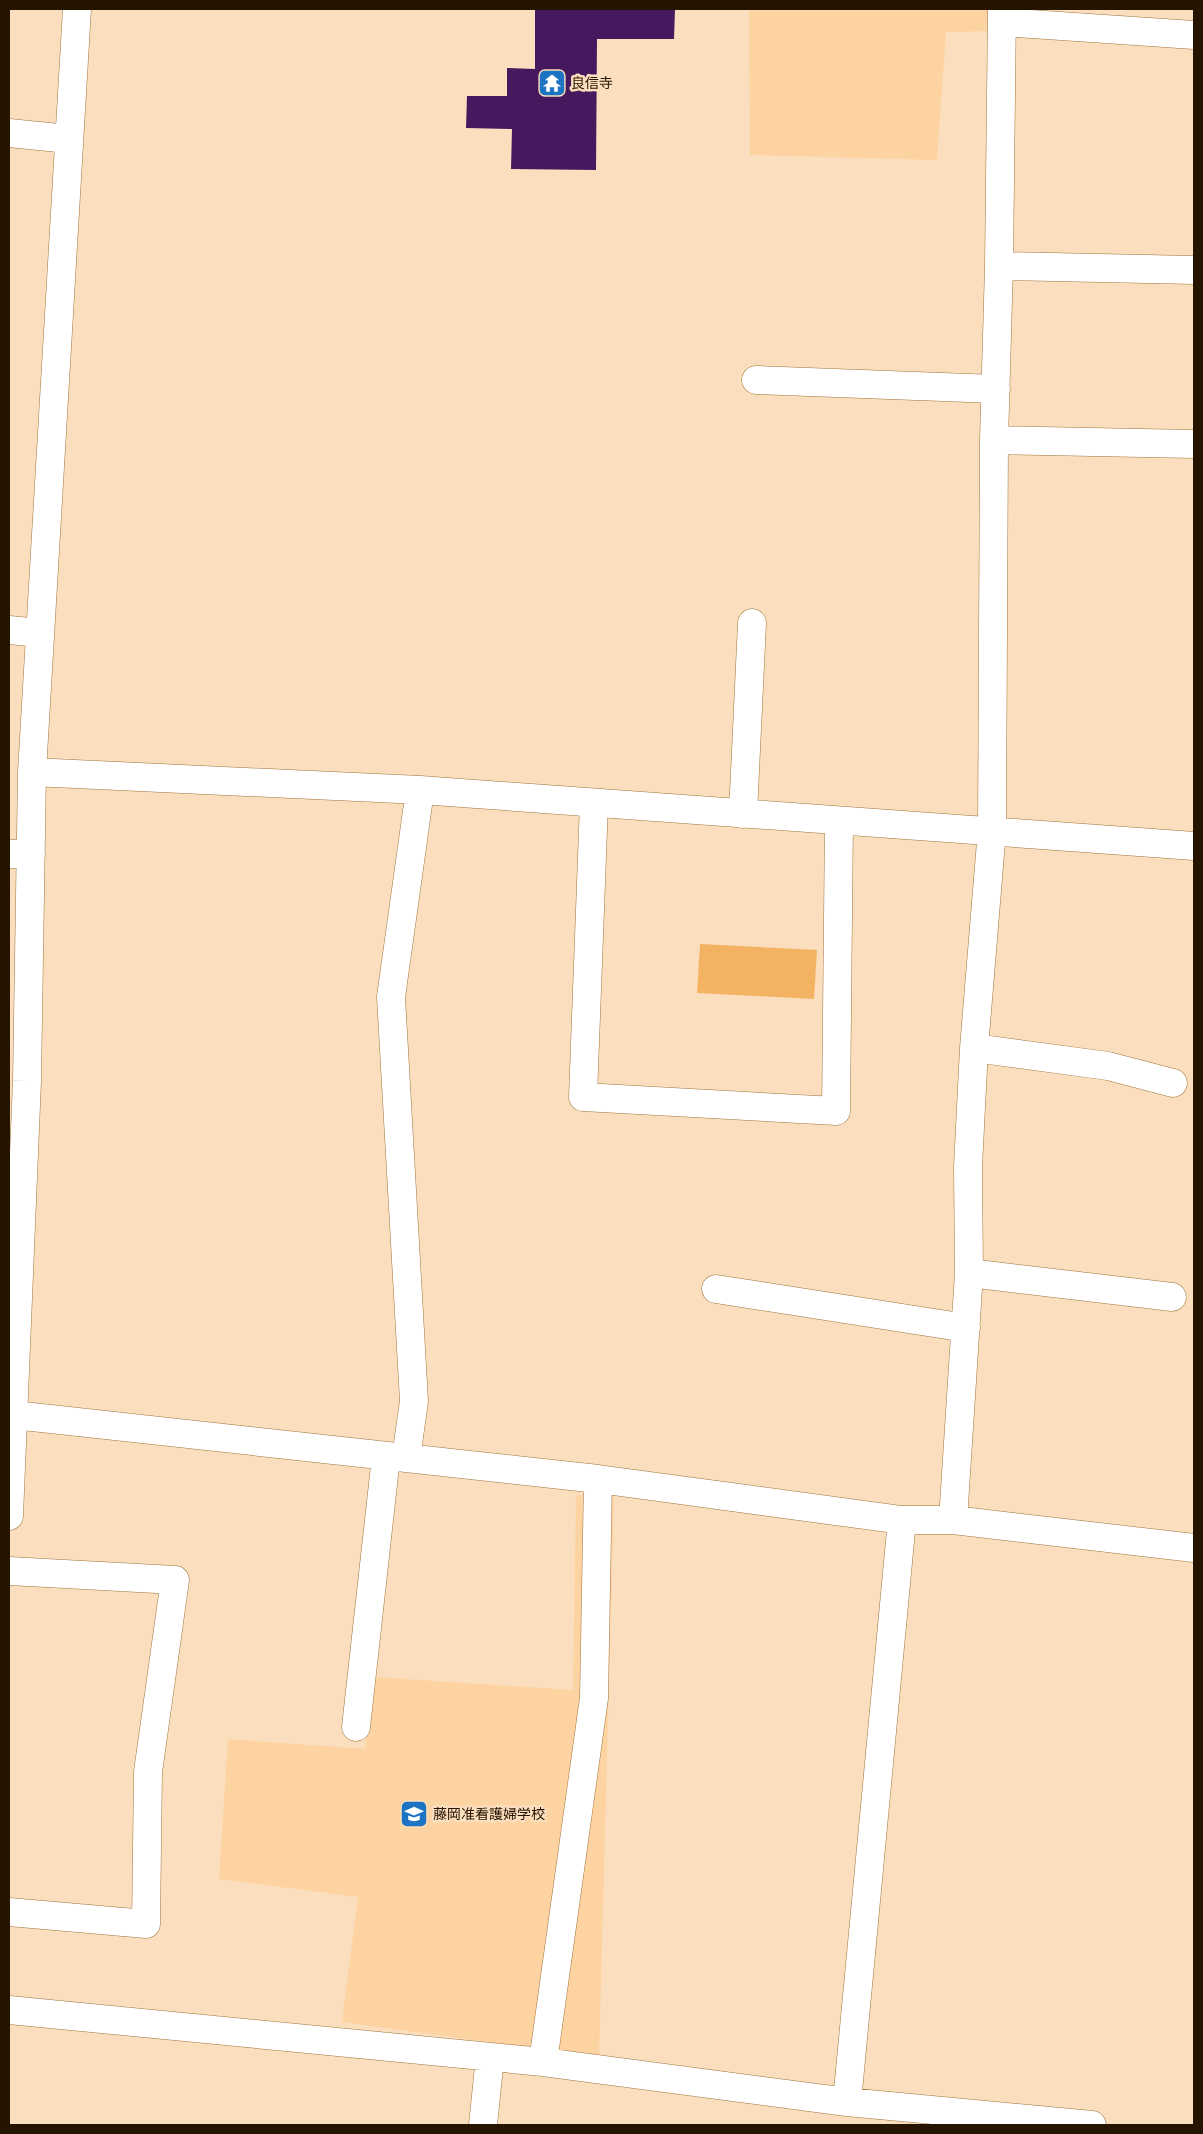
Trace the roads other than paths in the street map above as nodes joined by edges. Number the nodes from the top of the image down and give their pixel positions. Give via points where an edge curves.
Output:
1 (77, 9) edge
2 (1002, 15) edge
3 (1194, 35) edge
4 (9, 133) edge
5 (69, 139) junction
6 (999, 266) junction
7 (1194, 270) edge
8 (756, 380) dead end
9 (996, 389) junction
10 (994, 440) junction
11 (1194, 444) edge
12 (752, 623) dead end
13 (9, 630) edge
14 (40, 633) junction
15 (32, 772) junction
16 (420, 790) junction
17 (594, 803) junction
18 (743, 814) junction
19 (839, 821) junction
20 (992, 830) junction
21 (1194, 846) edge
22 (20, 854) edge
23 (974, 1048) junction
24 (18, 1081) edge
25 (1174, 1083) dead end
26 (969, 1273) junction
27 (716, 1289) dead end
28 (1172, 1297) dead end
29 (966, 1328) junction
30 (13, 1350) edge
31 (14, 1415) junction
32 (396, 1458) junction
33 (598, 1479) junction
34 (9, 1505) edge
35 (902, 1520) junction
36 (953, 1520) junction
37 (1194, 1548) edge
38 (9, 1571) edge
39 (356, 1727) dead end
40 (9, 1912) edge
41 (9, 2010) edge
42 (490, 2057) junction
43 (543, 2062) junction
44 (847, 2102) junction
45 (482, 2125) edge
46 (1092, 2125) edge

1 - 5 street
2 - 3 street
2 - 6 street
4 - 5 street
5 - 14 street
6 - 7 street
6 - 9 street
8 - 9 street
9 - 10 street
10 - 11 street
10 - 20 street
12 - 18 street
13 - 14 street
14 - 15 street
15 - 16 street
15 - 22 street
16 - 17 street
16 - 32 street via 391,997 414,1402
17 - 18 street
17 - 19 street via 583,1097 836,1111
18 - 19 street
19 - 20 street
20 - 21 street
20 - 23 street
22 - 24 street
23 - 25 street via 1108,1066
23 - 26 street via 968,1167
24 - 30 street
26 - 28 street
26 - 29 street
27 - 29 street
29 - 36 street
30 - 31 street
31 - 32 street
31 - 34 street
32 - 33 street
32 - 39 street
33 - 35 street
33 - 43 street via 594,1698
35 - 36 street
35 - 44 street
36 - 37 street
38 - 40 street via 175,1580 148,1772 146,1924
41 - 42 street
42 - 43 street
42 - 45 street
43 - 44 street
44 - 46 street

